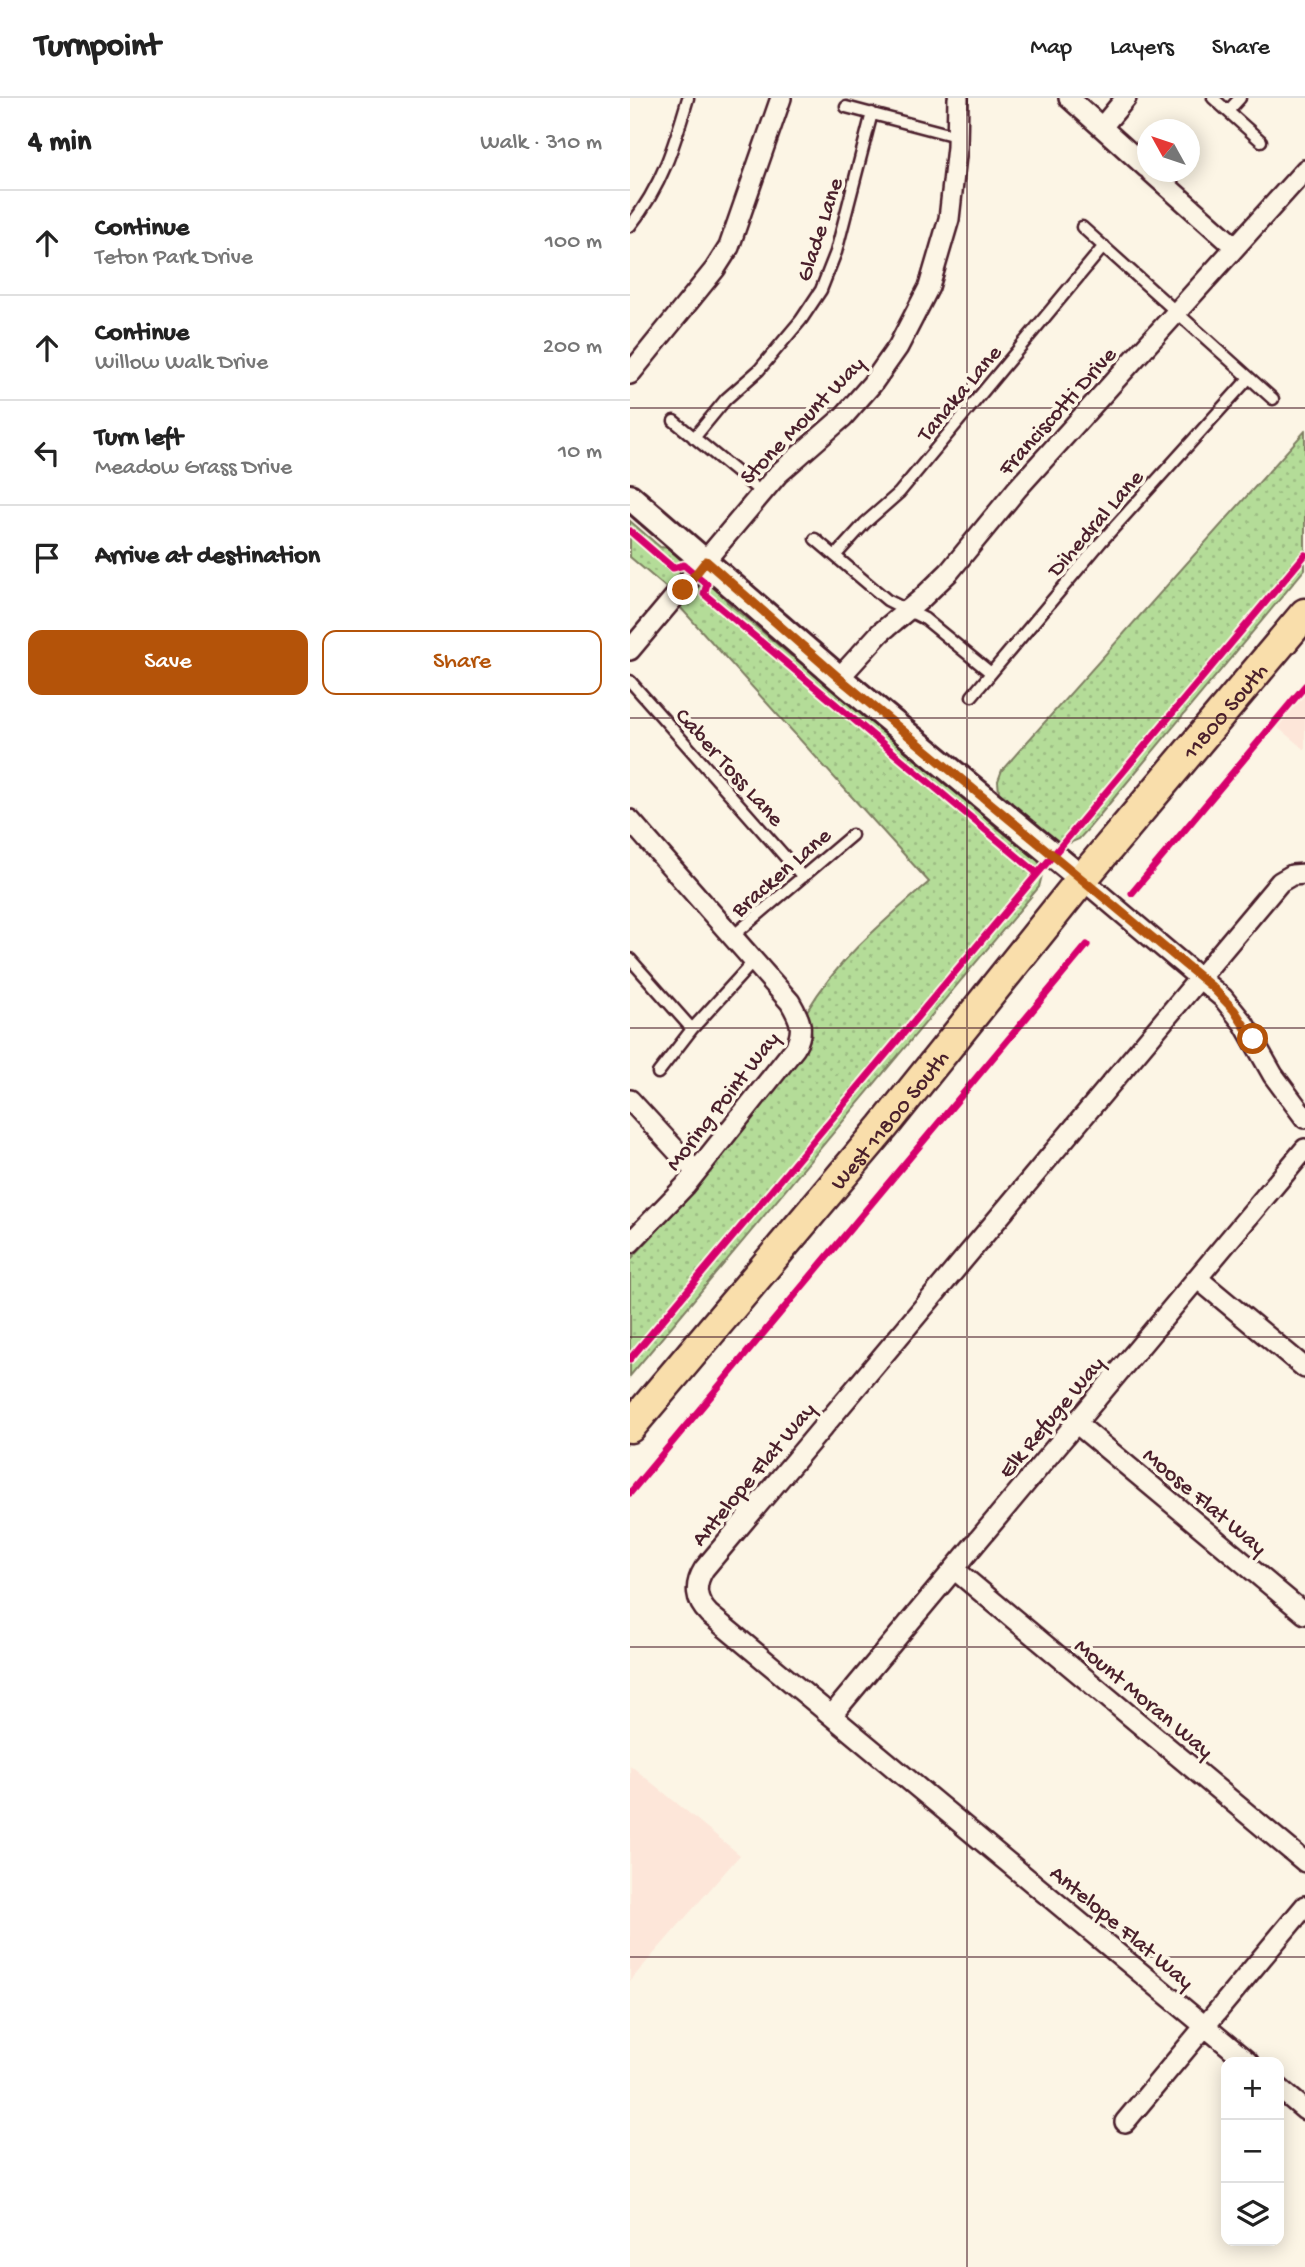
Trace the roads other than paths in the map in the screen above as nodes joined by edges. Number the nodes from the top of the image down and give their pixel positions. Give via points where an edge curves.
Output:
1 (688, 98) edge
2 (781, 98) edge
3 (958, 98) edge
4 (1069, 98) edge
5 (1126, 98) edge
6 (1213, 98) edge
7 (1240, 98) edge
8 (846, 107) dead end
9 (1228, 111) junction
10 (872, 113) junction
11 (1102, 127) junction
12 (956, 136) junction
13 (1261, 141) dead end
14 (1137, 159) edge
15 (1299, 181) edge
16 (1163, 182) edge
17 (630, 226) edge
18 (1082, 227) dead end
19 (1104, 246) junction
20 (1235, 247) junction
21 (1176, 313) junction
22 (630, 374) edge
23 (1249, 378) junction
24 (1273, 400) dead end
25 (674, 421) dead end
26 (694, 438) junction
27 (762, 494) junction
28 (630, 497) edge
29 (815, 540) dead end
30 (835, 556) junction
31 (706, 561) junction
32 (907, 610) junction
33 (1305, 614) edge
34 (630, 650) edge
35 (991, 673) junction
36 (839, 678) junction
37 (630, 681) edge
38 (972, 696) dead end
39 (1143, 808) joint
40 (630, 820) edge
41 (852, 835) dead end
42 (1302, 874) edge
43 (803, 877) junction
44 (1082, 879) junction
45 (733, 936) junction
46 (630, 959) edge
47 (754, 961) junction
48 (1200, 977) junction
49 (692, 1029) junction
50 (658, 1073) dead end
51 (630, 1100) edge
52 (1305, 1118) edge
53 (1305, 1149) edge
54 (696, 1172) junction
55 (630, 1243) edge
56 (1197, 1278) junction
57 (1305, 1368) edge
58 (1076, 1423) junction
59 (630, 1427) edge
60 (954, 1569) junction
61 (1305, 1614) edge
62 (832, 1715) junction
63 (1305, 1862) edge
64 (1305, 1906) edge
65 (1205, 2026) junction
66 (1242, 2057) edge
67 (1284, 2092) edge
68 (1305, 2110) edge
69 (1125, 2122) dead end

1 - 17 lane via 662,177
2 - 22 street via 729,247
3 - 12 street, Stone Mount Way
4 - 11 street
5 - 11 street
6 - 9 lane
7 - 9 lane
8 - 10 lane
9 - 13 lane
10 - 12 lane
10 - 26 lane, Glade Lane via 836,252 821,290 759,370 726,399
11 - 14 street
12 - 27 street, Stone Mount Way via 949,219 929,287 898,347 843,417
15 - 20 street, Franciscotti Drive
16 - 20 street
18 - 19 lane
19 - 21 lane
19 - 30 lane, Tanaka Lane via 899,493
20 - 21 street, Franciscotti Drive
21 - 23 lane
21 - 32 street, Franciscotti Drive via 1017,489 949,572
23 - 24 lane
23 - 35 lane, Dihedral Lane
25 - 26 lane
26 - 27 lane
27 - 31 street, Stone Mount Way
28 - 31 street
29 - 30 lane
30 - 32 lane via 887,600
31 - 34 street, Stone Mount Way
31 - 36 street
32 - 35 lane via 925,618
32 - 36 street, Franciscotti Drive
33 - 39 main road, 11800 South
35 - 38 lane, Dihedral Lane
36 - 44 street
37 - 43 lane, Caber Toss Lane
39 - 44 main road, West 11800 South
40 - 45 street, Moring Point Way
41 - 43 lane, Bracken Lane
42 - 48 street, Antelope Flat Way via 1280,881
43 - 45 lane, Bracken Lane
44 - 48 street
44 - 59 main road, West 11800 South via 874,1138
45 - 47 street, Moring Point Way
46 - 49 lane
47 - 49 lane
47 - 54 street, Moring Point Way via 790,1002 802,1027 800,1038
48 - 52 street via 1239,1017
48 - 62 street, Antelope Flat Way via 700,1575 697,1597 704,1609
49 - 50 lane
51 - 54 street
53 - 56 street, Elk Refuge Way
54 - 55 street, Moring Point Way
56 - 57 street
56 - 58 street, Elk Refuge Way
58 - 60 street, Elk Refuge Way
58 - 61 street, Moose Flat Way
60 - 62 street, Elk Refuge Way
60 - 63 street, Mount Moran Way
62 - 65 street, Antelope Flat Way
64 - 65 street
65 - 66 street, Antelope Flat Way
65 - 69 street
67 - 68 street

